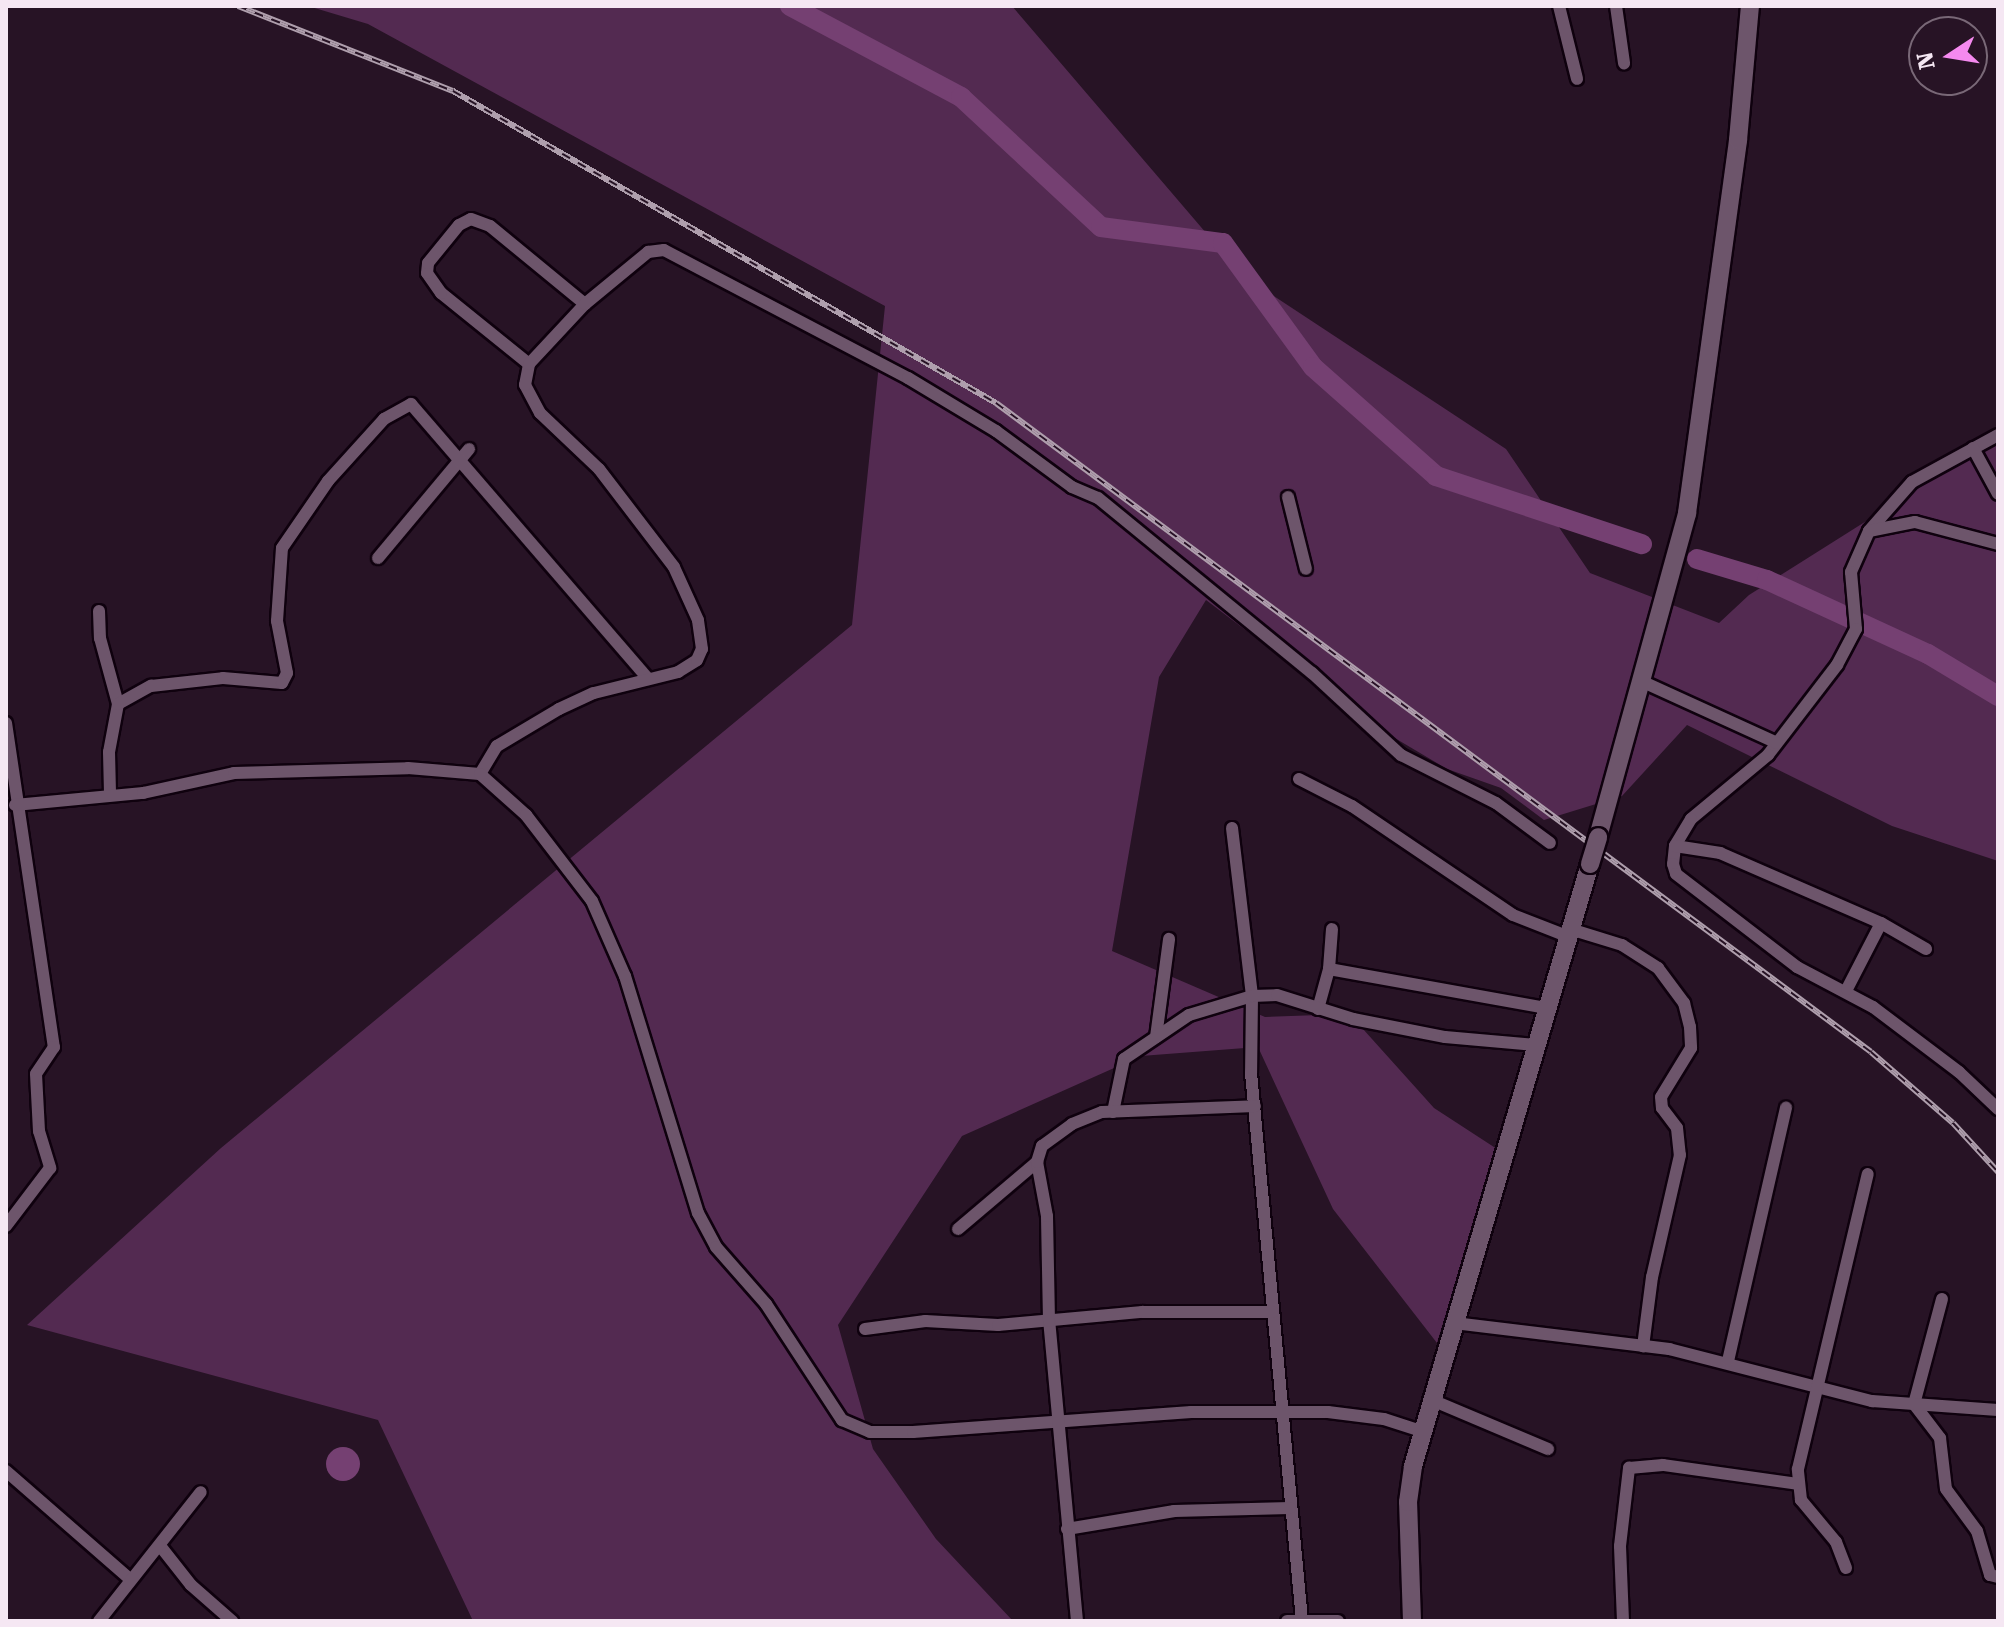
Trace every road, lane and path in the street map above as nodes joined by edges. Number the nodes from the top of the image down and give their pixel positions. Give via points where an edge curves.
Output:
1 (1559, 6) edge
2 (1616, 6) edge
3 (1750, 6) edge
4 (1624, 63) dead end
5 (1577, 79) dead end
6 (585, 304) junction
7 (529, 364) junction
8 (1998, 435) edge
9 (1973, 448) junction
10 (465, 454) junction
11 (1998, 494) edge
12 (1288, 497) dead end
13 (1869, 531) junction
14 (1998, 544) edge
15 (378, 558) dead end
16 (1306, 569) dead end
17 (99, 611) dead end
18 (648, 679) junction
19 (1641, 681) junction
20 (118, 704) junction
21 (6, 723) edge
22 (1777, 743) junction
23 (7, 747) edge
24 (480, 774) junction
25 (1299, 779) dead end
26 (110, 794) junction
27 (15, 805) junction
28 (1232, 828) dead end
29 (1550, 843) dead end
30 (1675, 846) junction
31 (1881, 923) junction
32 (1332, 929) dead end
33 (1569, 932) junction
34 (1169, 939) dead end
35 (1926, 949) dead end
36 (1329, 969) junction
37 (1847, 989) junction
38 (1252, 996) junction
39 (1546, 1008) junction
40 (1318, 1009) junction
41 (1156, 1037) junction
42 (1536, 1045) junction
43 (1255, 1106) junction
44 (1786, 1108) dead end
45 (1998, 1109) edge
46 (1113, 1112) junction
47 (1037, 1162) junction
48 (1868, 1174) dead end
49 (6, 1226) edge
50 (958, 1229) dead end
51 (1942, 1299) dead end
52 (1273, 1312) junction
53 (1049, 1321) junction
54 (1454, 1323) junction
55 (865, 1329) dead end
56 (1643, 1346) junction
57 (1728, 1361) junction
58 (1822, 1386) junction
59 (1432, 1400) junction
60 (1914, 1404) junction
61 (1998, 1410) edge
62 (1281, 1411) junction
63 (1057, 1426) junction
64 (1422, 1431) junction
65 (1548, 1449) dead end
66 (6, 1471) edge
67 (1799, 1484) junction
68 (201, 1492) dead end
69 (1290, 1508) junction
70 (1067, 1529) junction
71 (161, 1547) junction
72 (1846, 1568) dead end
73 (1998, 1577) edge
74 (130, 1579) junction
75 (1302, 1620) edge
76 (99, 1621) edge
77 (232, 1621) edge
78 (1077, 1621) edge
79 (1287, 1621) edge
80 (1338, 1621) edge
81 (1412, 1621) edge
82 (1623, 1621) edge

1 - 5 street
2 - 4 street
3 - 19 street via 1738,140 1687,513
6 - 7 street
6 - 7 street via 490,226 471,219 459,225 428,263 427,273 441,293
6 - 29 street via 648,252 664,250 908,378 996,431 1139,530 1312,673 1401,755 1496,803
7 - 18 street via 528,397 599,469 665,554 698,620 702,649 697,660 678,672
8 - 9 street
9 - 11 street
9 - 13 street via 1912,482
10 - 15 street
10 - 18 street
10 - 20 street via 411,404 401,406 328,481 282,548 277,621 287,673 282,683 223,678 151,686
12 - 16 street
13 - 14 street via 1915,522
13 - 22 street via 1851,572 1856,629 1837,665
17 - 20 street via 100,638
18 - 24 street via 559,709 497,746
19 - 22 street
19 - 33 street, bridge
20 - 26 street via 109,752
21 - 23 street
22 - 30 street via 1741,781 1699,811
23 - 27 street
24 - 26 street via 408,768 294,769 234,773 143,793
24 - 63 street via 526,815 592,901 625,976 698,1213 716,1247 766,1304 842,1420 870,1432
25 - 33 street via 1352,806 1513,915
26 - 27 street
27 - 49 street via 54,1047 36,1074 39,1131 50,1168
28 - 38 street
30 - 31 street via 1720,853
30 - 37 street via 1676,874 1797,967
31 - 35 street
31 - 37 street
32 - 36 street
33 - 39 street
33 - 56 street via 1622,945 1658,968 1684,1003 1690,1027 1691,1048 1664,1084 1661,1097 1662,1108 1677,1128 1680,1155 1652,1277
34 - 41 street
36 - 39 street
36 - 40 street
37 - 45 street via 1959,1072
38 - 40 street via 1277,995
38 - 41 street via 1189,1015
38 - 43 street
39 - 42 street
40 - 42 street via 1445,1037
41 - 46 street via 1124,1059
42 - 54 street
43 - 46 street
43 - 52 street
44 - 57 street
46 - 47 street via 1072,1124 1042,1146
47 - 50 street
47 - 53 street via 1047,1216
48 - 58 street
51 - 60 street
52 - 53 street via 1142,1312
52 - 62 street
53 - 55 street via 925,1321
53 - 63 street
54 - 56 street
54 - 59 street
56 - 57 street
57 - 58 street
58 - 60 street via 1872,1401
58 - 67 street via 1804,1442
59 - 64 street
59 - 65 street
60 - 61 street
60 - 73 street via 1940,1438 1946,1489 1977,1531 1990,1575
62 - 63 street via 1191,1412
62 - 64 street via 1355,1414
62 - 69 street via 1290,1457
63 - 70 street
64 - 81 street via 1408,1502
66 - 74 street
67 - 72 street via 1801,1500 1836,1542
67 - 82 street via 1663,1465 1629,1468 1620,1546
68 - 71 street
69 - 70 street via 1174,1511
69 - 75 street
70 - 78 street
71 - 74 street
71 - 77 street via 191,1585
74 - 76 street
75 - 79 street
75 - 80 street

